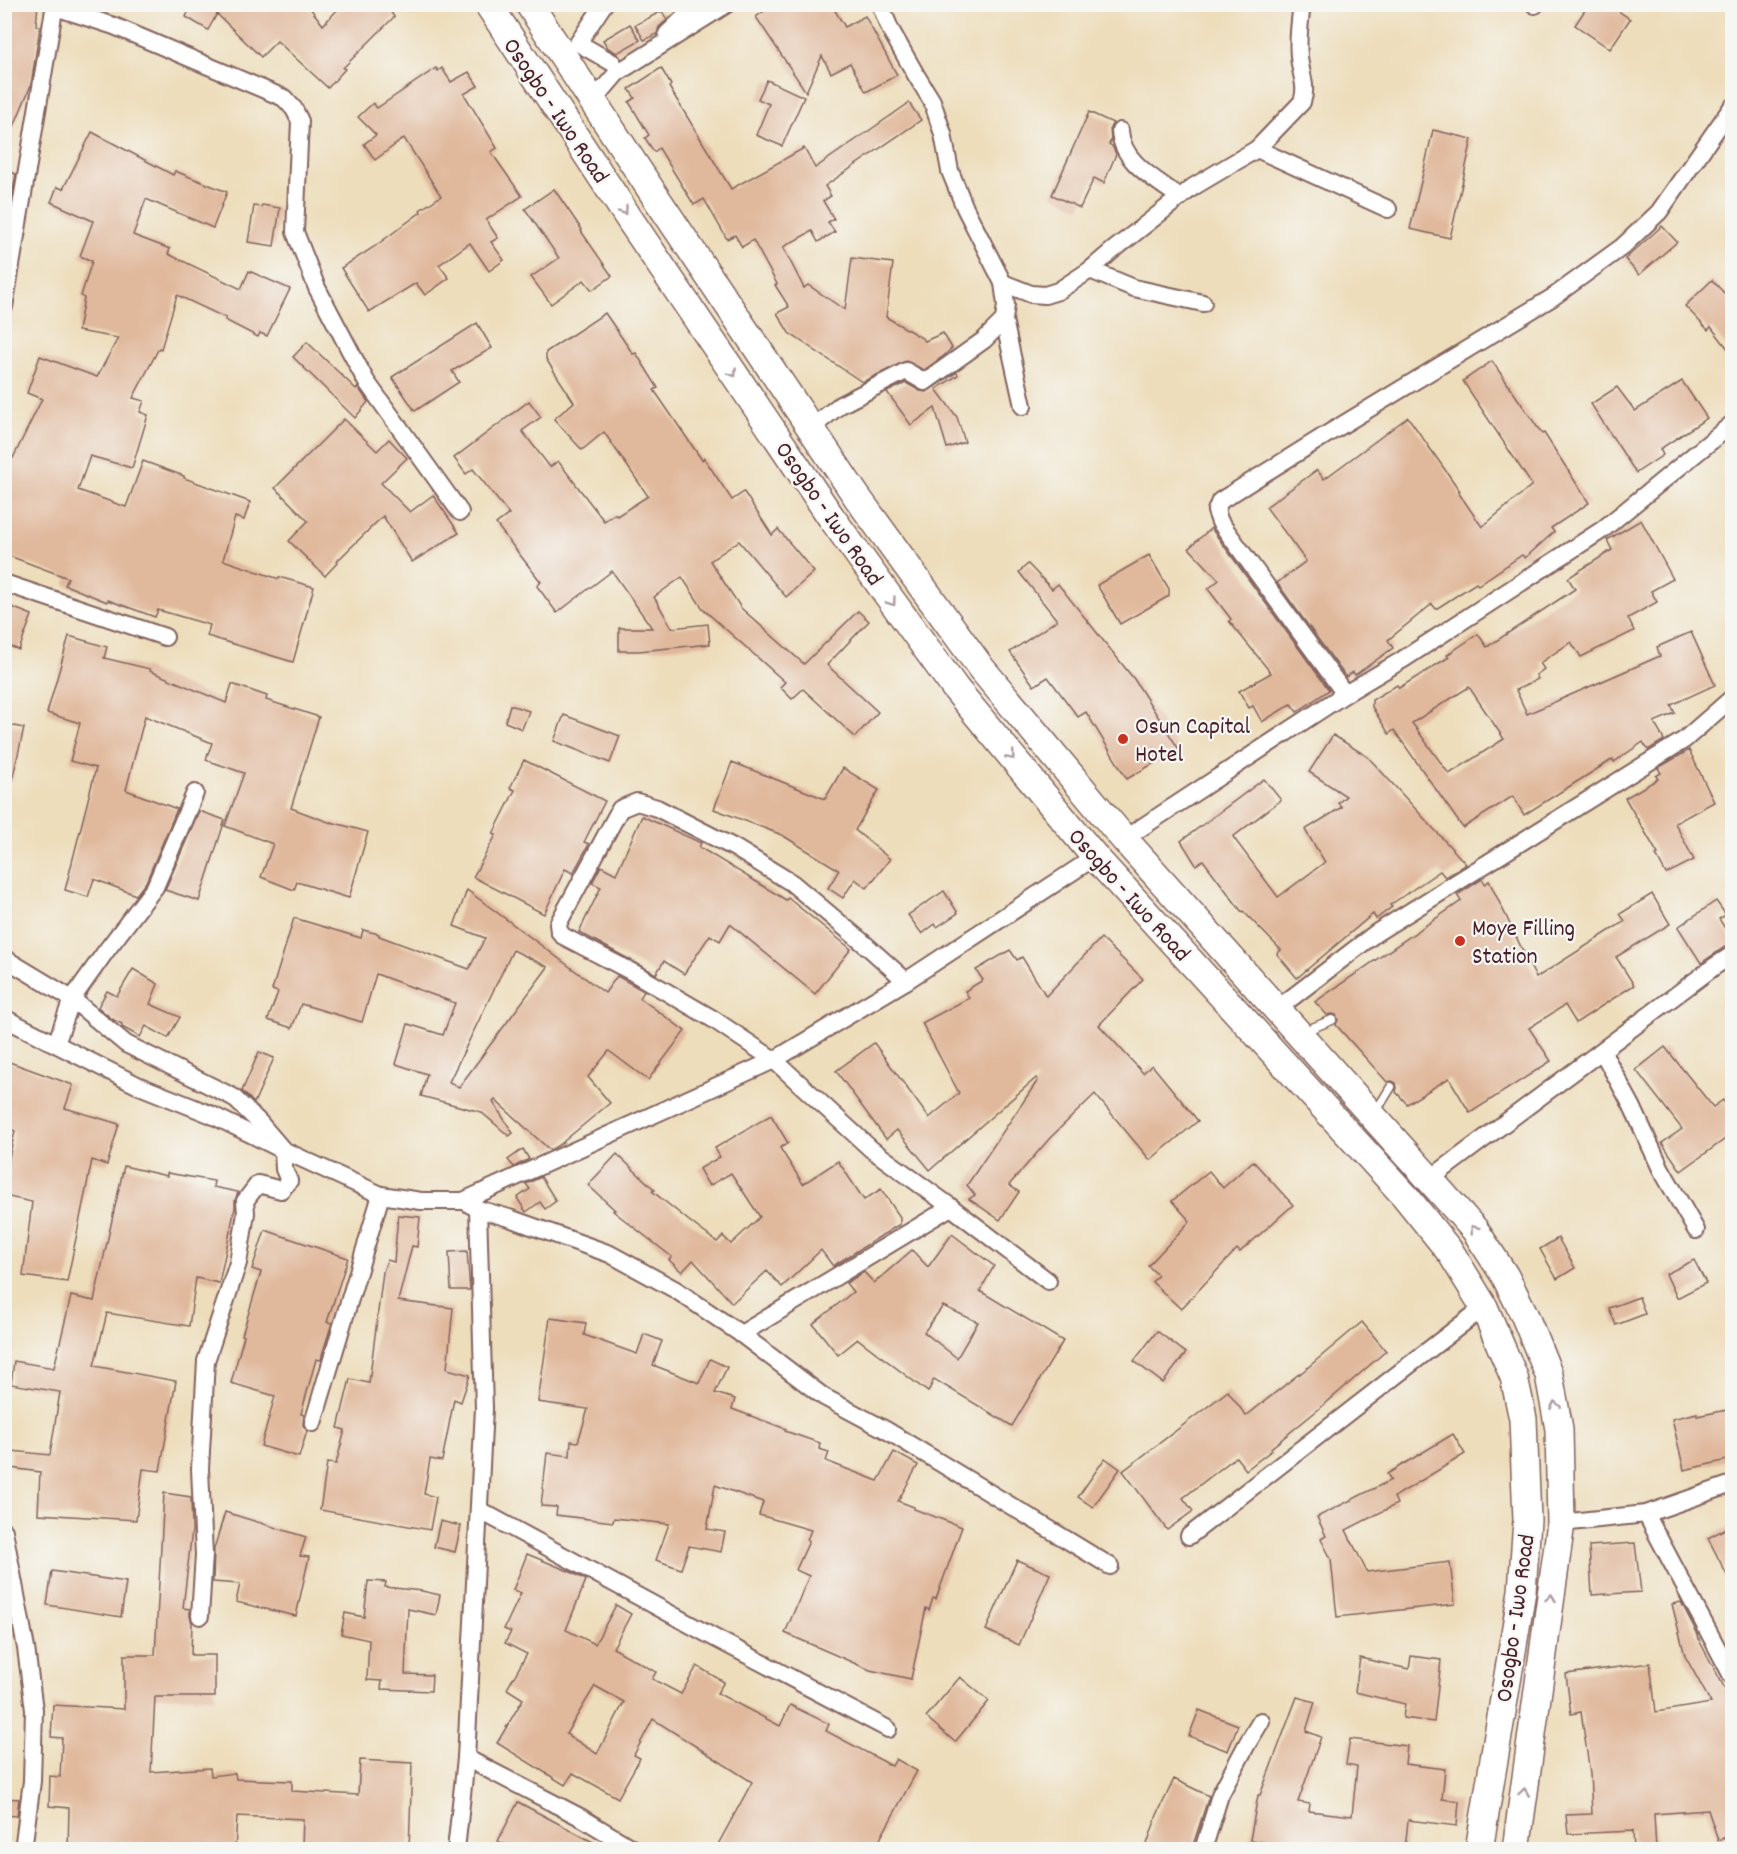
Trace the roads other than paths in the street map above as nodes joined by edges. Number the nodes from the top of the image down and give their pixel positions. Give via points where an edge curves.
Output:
1 (488, 4) edge
2 (529, 4) edge
3 (604, 4) edge
4 (698, 4) edge
5 (727, 4) edge
6 (880, 4) edge
7 (1302, 4) edge
8 (55, 6) edge
9 (615, 68) junction
10 (593, 101) junction
11 (1732, 107) edge
12 (1120, 131) dead end
13 (1257, 149) junction
14 (1179, 197) junction
15 (1388, 209) dead end
16 (10, 245) edge
17 (1090, 270) junction
18 (1003, 283) junction
19 (1031, 294) junction
20 (1203, 303) dead end
21 (4, 307) edge
22 (1005, 313) junction
23 (1023, 406) dead end
24 (1732, 424) edge
25 (811, 428) junction
26 (460, 512) dead end
27 (4, 583) edge
28 (165, 638) dead end
29 (1345, 694) junction
30 (1732, 698) edge
31 (195, 793) dead end
32 (1124, 839) junction
33 (1095, 857) junction
34 (1732, 956) edge
35 (4, 958) edge
36 (906, 981) junction
37 (72, 999) junction
38 (1277, 1009) junction
39 (4, 1018) edge
40 (1332, 1020) dead end
41 (1299, 1034) junction
42 (56, 1044) junction
43 (1602, 1051) junction
44 (774, 1060) junction
45 (1391, 1087) dead end
46 (1374, 1116) junction
47 (283, 1150) junction
48 (1431, 1179) junction
49 (381, 1195) junction
50 (471, 1205) junction
51 (951, 1207) junction
52 (1696, 1230) dead end
53 (1048, 1281) dead end
54 (1484, 1307) junction
55 (741, 1334) junction
56 (313, 1423) dead end
57 (1732, 1484) edge
58 (479, 1510) junction
59 (1646, 1515) junction
60 (1561, 1523) junction
61 (4, 1532) edge
62 (1189, 1536) dead end
63 (1110, 1566) dead end
64 (200, 1616) dead end
65 (1732, 1676) edge
66 (1261, 1721) dead end
67 (888, 1728) dead end
68 (466, 1758) junction
69 (22, 1850) edge
70 (456, 1850) edge
71 (635, 1850) edge
72 (1203, 1850) edge
73 (1479, 1850) edge
74 (1516, 1850) edge

1 -> 33 main road, Osogbo - Iwo Road via 831,517 955,688
2 - 10 main road, Osogbo - Iwo Road
3 - 9 street via 578,43
4 - 9 street via 666,35
5 - 9 street
6 - 18 street via 932,101 950,171
7 - 13 street via 1299,57 1305,94
8 - 16 street
8 - 26 street via 114,26 284,98 294,109 300,121 296,232 317,288 366,381
9 - 10 street
10 - 25 main road, Osogbo - Iwo Road
11 - 29 street via 1659,212 1622,246 1553,297 1220,501 1216,512 1220,522
12 - 14 street via 1123,148 1132,160
13 - 14 street
13 - 15 street
14 - 17 street
16 - 21 street
17 - 19 street via 1058,291
17 - 20 street via 1134,288
18 - 19 street
18 - 22 street
19 - 22 street
22 - 23 street
22 - 25 street via 984,340 925,382 906,371 840,405
24 - 29 street via 1602,530
25 - 32 main road, Osogbo - Iwo Road via 981,668
27 - 28 street
29 - 32 street
30 - 38 street via 1684,740 1376,933
31 - 37 street via 155,887
32 - 38 main road, Osogbo - Iwo Road
33 - 36 street
33 - 54 main road, Osogbo - Iwo Road via 1406,1197 1451,1253
34 - 43 street
35 - 37 street
36 - 44 street
36 - 44 street via 792,883 735,848 657,808 637,802 620,809 558,924 559,930 563,936 713,1019
37 - 42 street
37 - 47 street via 126,1044 233,1097
38 - 41 main road, Osogbo - Iwo Road
39 - 42 street
40 - 41 lane
41 - 46 main road, Osogbo - Iwo Road
42 - 47 street via 136,1085 212,1115
43 - 48 street
43 - 52 street
44 - 50 street
44 - 51 street via 871,1149
45 - 46 lane
46 - 48 main road, Osogbo - Iwo Road
47 - 49 street
47 - 64 street via 289,1181 286,1187 281,1190 258,1184 245,1201 238,1263 206,1361 200,1469 204,1555
60 -> 48 main road, Osogbo - Iwo Road via 1559,1429 1549,1375 1505,1276 1475,1230
49 - 50 street
49 - 56 street
50 - 55 street via 610,1254 676,1290
50 - 58 street via 484,1408
51 - 53 street
51 - 55 street
54 - 62 street
54 - 73 main road, Osogbo - Iwo Road via 1514,1377 1523,1419 1527,1520 1522,1592
55 - 63 street via 824,1397 886,1430
57 - 59 street
58 - 67 street
58 - 68 street
59 - 60 street
59 - 65 street
74 -> 60 main road, Osogbo - Iwo Road
61 - 69 street via 34,1710 32,1781
66 - 72 street via 1220,1796
68 - 70 street
68 - 71 street

